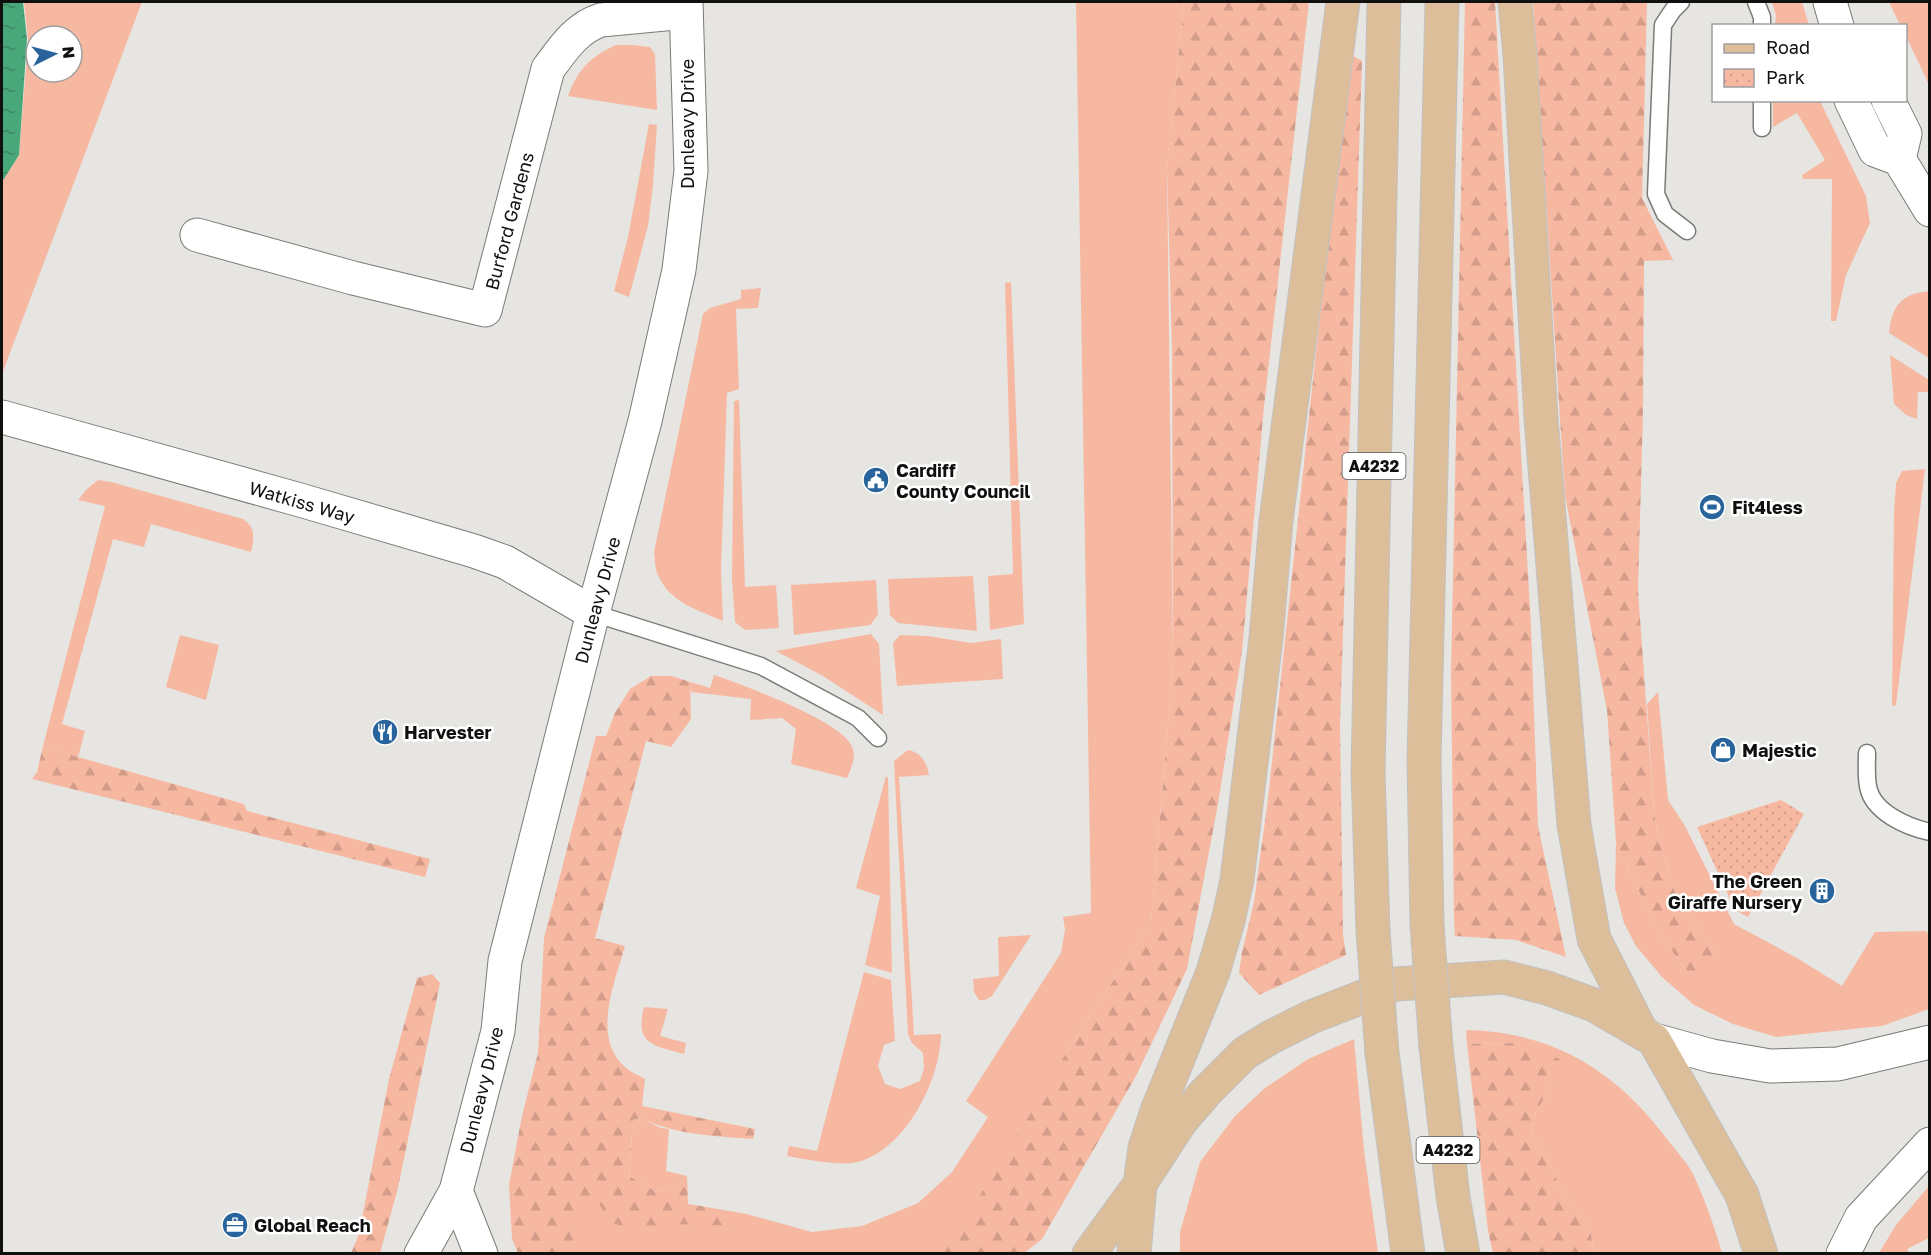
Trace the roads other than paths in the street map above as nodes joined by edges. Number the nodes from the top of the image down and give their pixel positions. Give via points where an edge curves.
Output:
1 (1343, 2) edge
2 (1384, 2) edge
3 (1442, 2) edge
4 (1515, 2) edge
5 (1681, 2) edge
6 (1756, 2) edge
7 (1830, 2) edge
8 (686, 7) edge
9 (1762, 24) edge
10 (1836, 24) edge
11 (1762, 102) edge
12 (1852, 102) edge
13 (1889, 102) edge
14 (1762, 128) dead end
15 (1899, 159) junction
16 (1929, 210) edge
17 (1687, 231) dead end
18 (197, 235) dead end
19 (2, 417) edge
20 (593, 612) junction
21 (878, 738) dead end
22 (1867, 753) dead end
23 (1929, 832) edge
24 (1648, 1036) junction
25 (1929, 1042) edge
26 (1929, 1144) edge
27 (1140, 1184) junction
28 (456, 1191) junction
29 (421, 1254) edge
30 (481, 1254) edge
31 (1089, 1254) edge
32 (1134, 1254) edge
33 (1408, 1254) edge
34 (1463, 1254) edge
35 (1761, 1254) edge
36 (1842, 1254) edge

1 - 27 main road via 1276,521 1237,880 1213,972 1145,1148
2 - 33 main road, A4232, bridge via 1368,772 1382,1053
3 - 34 main road, A4232, bridge via 1424,760 1427,925 1436,1047
4 - 24 main road via 1541,418 1574,825 1594,939
5 - 17 lane via 1664,25 1656,194 1665,214
6 - 9 lane
7 - 10 street
8 - 18 street, Burford Gardens via 588,24 548,69 485,310
8 - 20 street, Dunleavy Drive via 691,171 679,270 645,421
11 - 14 lane
12 - 15 street via 1875,150
13 - 15 street via 1905,134
15 - 16 street
19 - 20 street, Watkiss Way via 474,551 505,562
20 - 21 lane via 761,666 858,718
20 - 28 street, Dunleavy Drive via 505,961 498,1031
22 - 23 lane via 1868,787 1873,801 1916,829
24 - 25 street via 1712,1056 1770,1066 1838,1064
24 - 27 main road via 1594,1005 1504,976 1396,984 1311,1017 1245,1053 1181,1121
24 - 35 main road via 1742,1195
26 - 36 street via 1860,1218
27 - 31 main road
27 - 32 main road
28 - 29 street, Dunleavy Drive
28 - 30 street

